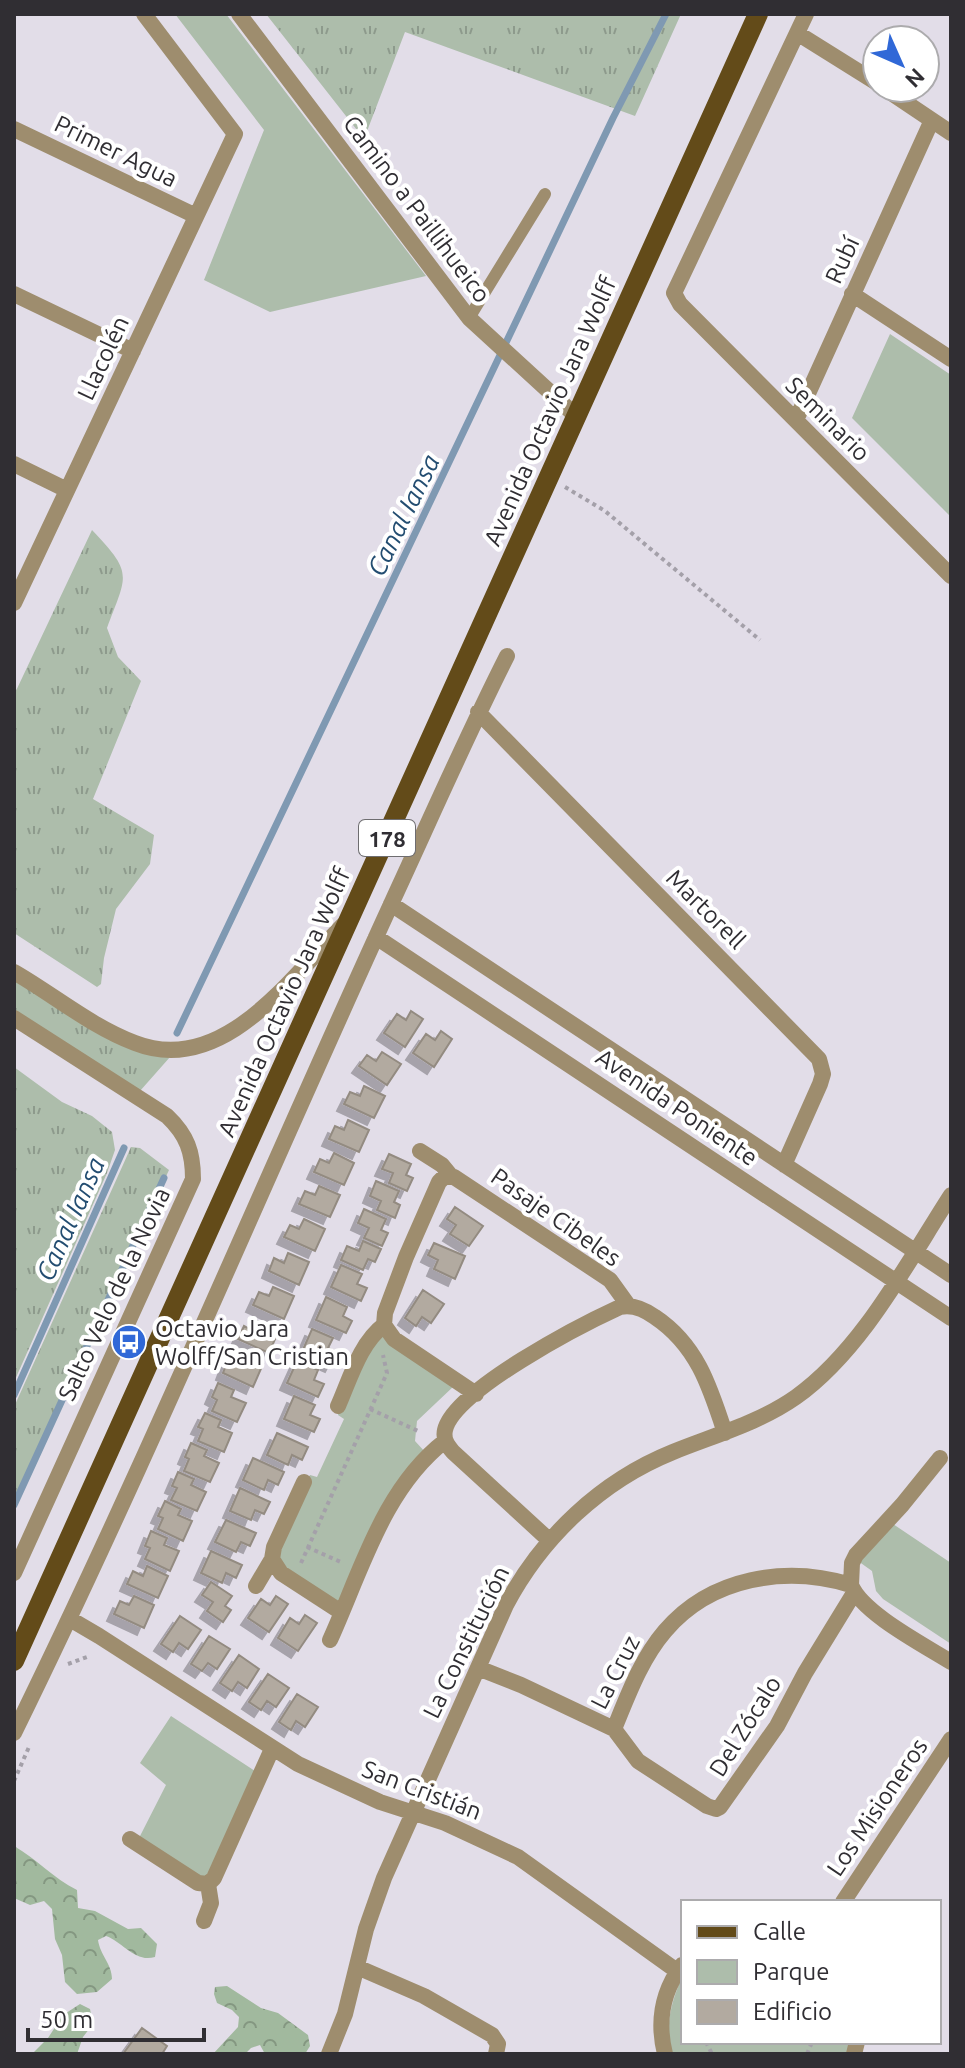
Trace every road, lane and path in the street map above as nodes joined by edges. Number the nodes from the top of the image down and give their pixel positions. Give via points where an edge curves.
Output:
1 (144, 14) edge
2 (239, 14) edge
3 (758, 14) edge
4 (806, 14) edge
5 (797, 33) junction
6 (861, 73) edge
7 (908, 104) edge
8 (932, 120) junction
9 (14, 129) edge
10 (951, 133) edge
11 (545, 194) dead end
12 (196, 216) junction
13 (14, 294) edge
14 (852, 294) junction
15 (469, 318) junction
16 (133, 351) junction
17 (951, 359) edge
18 (576, 416) junction
19 (796, 420) junction
20 (14, 464) edge
21 (549, 477) junction
22 (67, 490) junction
23 (951, 576) edge
24 (14, 603) edge
25 (760, 640) dead end
26 (507, 656) dead end
27 (478, 712) junction
28 (391, 904) junction
29 (353, 915) junction
30 (376, 937) junction
31 (14, 972) edge
32 (14, 1018) edge
33 (420, 1151) dead end
34 (784, 1165) junction
35 (451, 1176) junction
36 (951, 1195) edge
37 (915, 1251) junction
38 (951, 1275) edge
39 (895, 1281) junction
40 (628, 1305) junction
41 (951, 1318) edge
42 (384, 1325) junction
43 (476, 1394) junction
44 (338, 1406) dead end
45 (370, 1409) junction
46 (418, 1431) dead end
47 (725, 1433) junction
48 (445, 1441) junction
49 (940, 1458) dead end
50 (304, 1482) dead end
51 (549, 1540) junction
52 (307, 1547) junction
53 (272, 1559) junction
54 (360, 1570) junction
55 (14, 1573) edge
56 (293, 1581) junction
57 (256, 1586) dead end
58 (853, 1589) junction
59 (341, 1612) junction
60 (70, 1619) junction
61 (330, 1640) dead end
62 (14, 1661) edge
63 (951, 1662) edge
64 (478, 1668) junction
65 (614, 1729) junction
66 (14, 1733) edge
67 (951, 1739) edge
68 (272, 1749) junction
69 (413, 1812) junction
70 (130, 1839) dead end
71 (208, 1884) junction
72 (844, 1900) edge
73 (204, 1921) dead end
74 (357, 1967) junction
75 (680, 1968) edge
76 (329, 2054) edge
77 (496, 2054) edge
78 (665, 2054) edge

1 - 12 street, Llacolén via 235,134
2 - 15 street, Camino a Paillihueico
3 - 18 main road, Avenida Octavio Jara Wolff / 178
4 - 5 street
5 - 6 street
5 - 19 street, Seminario via 674,293
7 - 8 street
8 - 10 street
8 - 14 street, Rubí
9 - 12 street, Primer Agua
11 - 15 lane
12 - 16 street, Llacolén
13 - 16 street
14 - 17 street
14 - 19 street, Rubí
15 - 18 street, Camino a Paillihueico
16 - 22 street, Llacolén
18 - 21 main road, Avenida Octavio Jara Wolff / 178
19 - 23 street, Seminario
20 - 22 street
21 - 25 path via 605,511
21 - 29 main road, Avenida Octavio Jara Wolff / 178
22 - 24 street, Llacolén
26 - 27 street
27 - 28 street
27 - 34 street, Martorell via 819,1059 820,1084
28 - 30 street
28 - 34 street, Avenida Poniente
29 - 31 street via 263,1007 219,1039 192,1048 161,1050 133,1043
29 - 62 main road, Avenida Octavio Jara Wolff / 178
30 - 39 street, Avenida Poniente
30 - 60 street
32 - 55 street, Salto Velo de la Novia via 167,1116 180,1128 193,1156 193,1179
33 - 35 street, Pasaje Cibeles
34 - 37 street, Avenida Poniente
35 - 40 street, Pasaje Cibeles via 610,1280
35 - 42 street, Pasaje Cibeles via 441,1179 428,1207
36 - 37 street, La Constitución
37 - 38 street, Avenida Poniente
37 - 39 street, La Constitución
39 - 41 street, Avenida Poniente
39 - 47 street, La Constitución via 860,1334 815,1382 775,1410
40 - 43 street, Pasaje Cibeles via 545,1344
40 - 47 street, Pasaje Cibeles via 649,1312 688,1345
42 - 43 street via 394,1339
42 - 44 street, Pasaje Cibeles via 364,1349
42 - 45 path via 381,1344 387,1373
43 - 48 street, Pasaje Cibeles via 447,1424
45 - 46 path
45 - 52 path
47 - 51 street, La Constitución via 640,1467 594,1498
48 - 51 street
48 - 54 street, Pasaje Cibeles via 409,1475
49 - 58 street, Del Zócalo via 856,1555
50 - 53 street
51 - 64 street, La Constitución via 516,1586
52 - 54 path
52 - 56 path
53 - 56 street
53 - 57 street
54 - 59 street, Pasaje Cibeles
56 - 59 street
58 - 63 street, La Cruz via 871,1610
58 - 65 street, La Cruz via 815,1575 778,1575 713,1593 678,1617 653,1648
58 - 65 street, Del Zócalo via 777,1726 720,1807 707,1806 638,1761
59 - 61 street, Pasaje Cibeles
60 - 66 street
60 - 68 street, San Cristián
64 - 65 street, La Cruz
64 - 69 street, La Constitución
67 - 72 street, Los Misioneros
68 - 69 street, San Cristián via 380,1802
68 - 71 street
69 - 74 street, La Constitución via 377,1896
69 - 75 street, San Cristián via 518,1857
70 - 71 street via 198,1883
71 - 73 street via 211,1903
74 - 76 street, La Constitución
74 - 77 street via 424,1996 492,2035 498,2044
75 - 78 street, San Cristián via 662,2012

